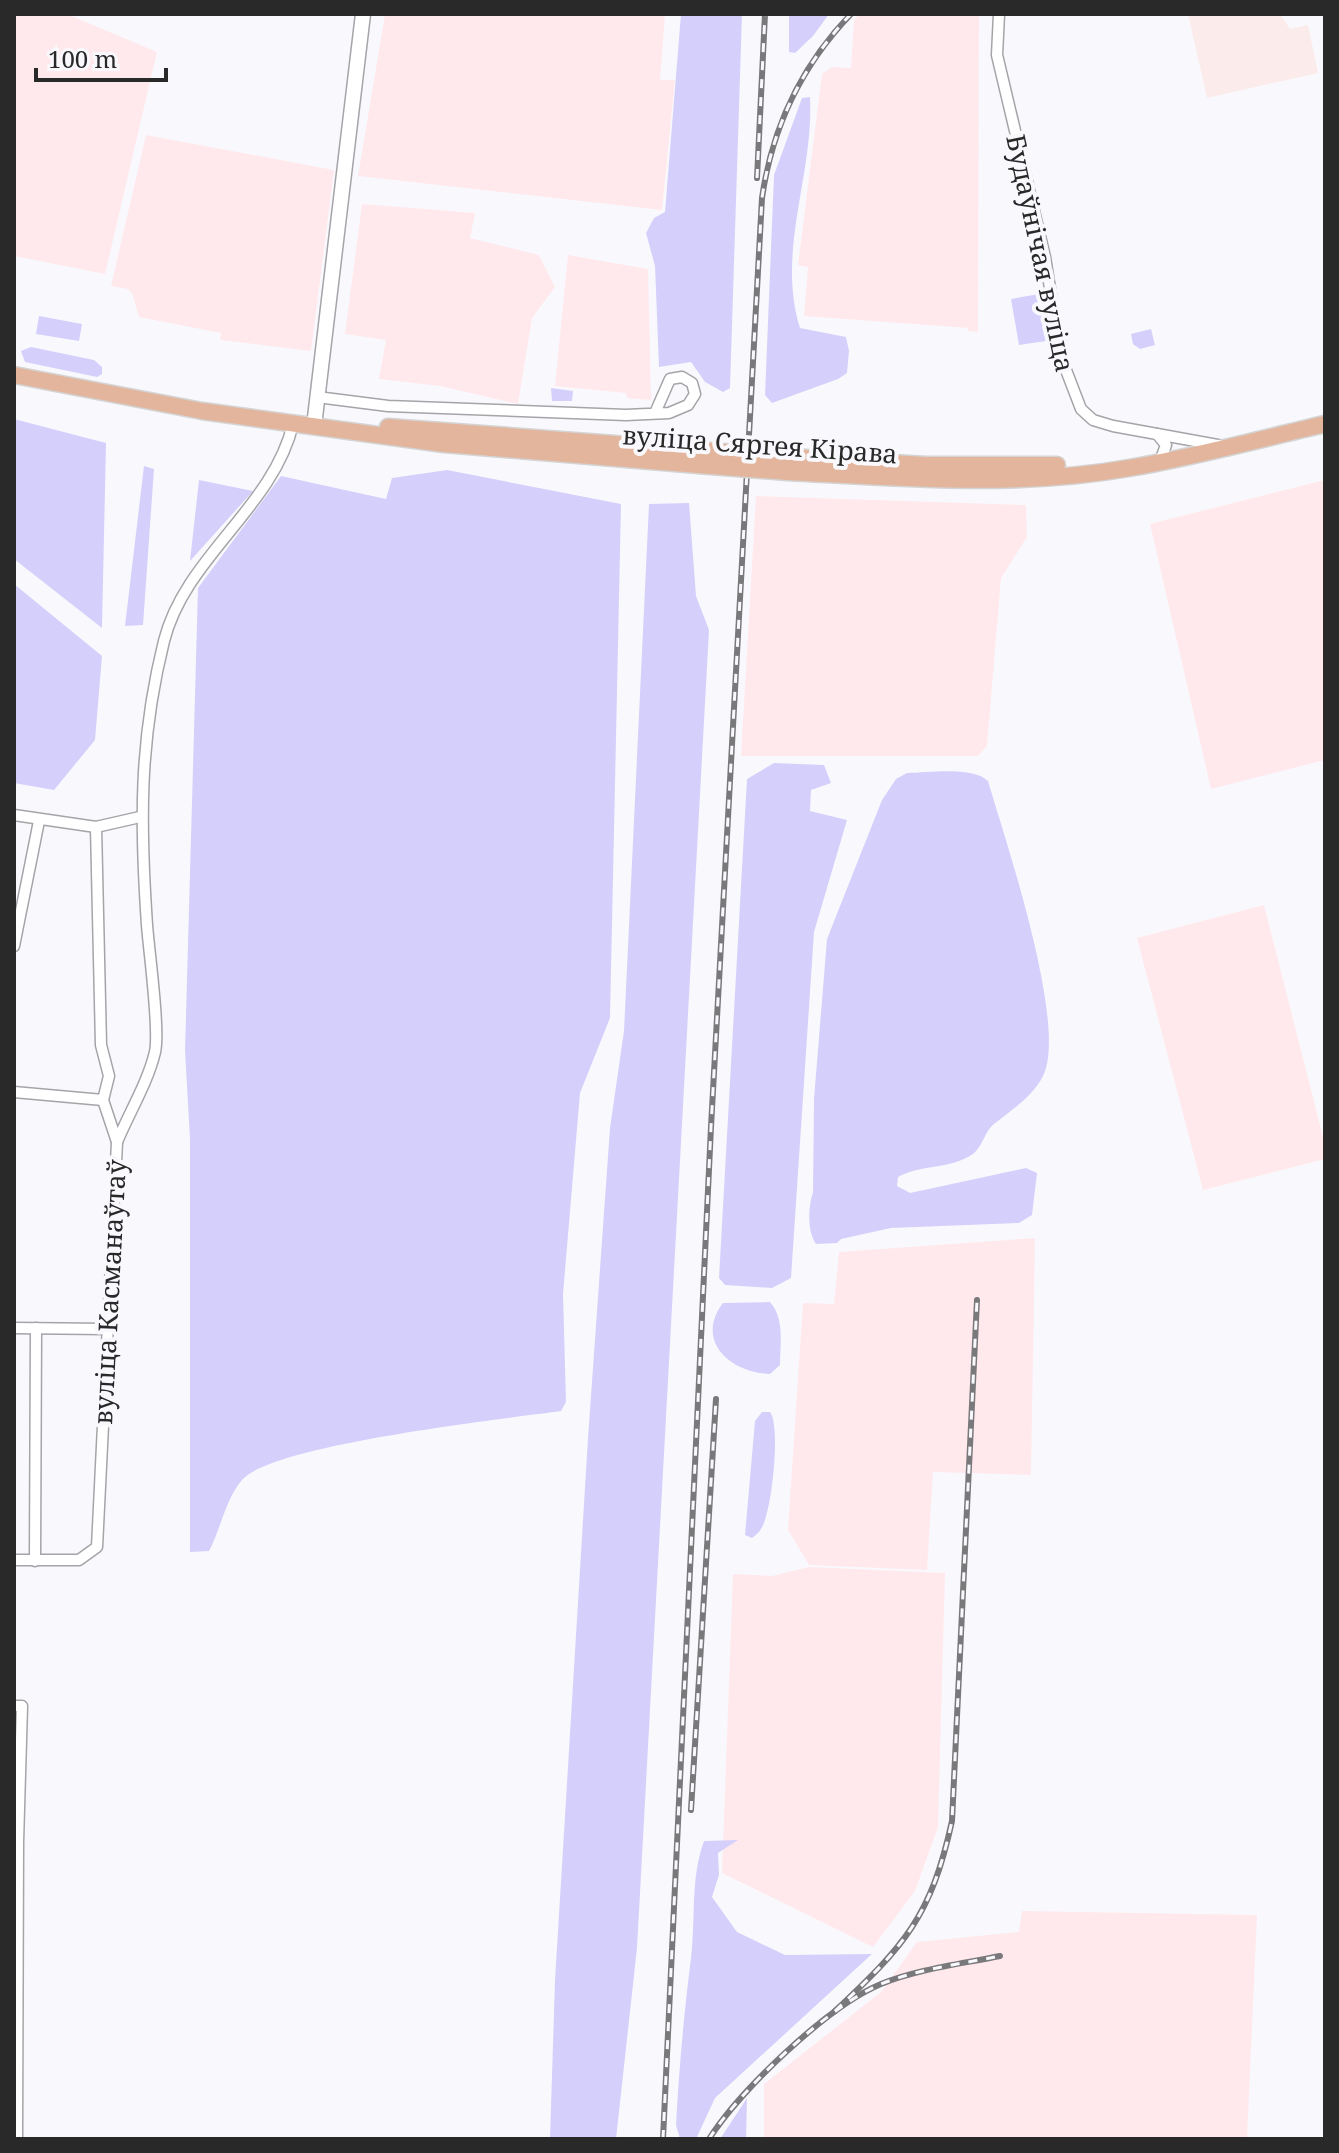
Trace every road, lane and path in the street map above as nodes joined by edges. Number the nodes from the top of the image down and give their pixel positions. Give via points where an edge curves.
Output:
1 (363, 14) edge
2 (999, 14) edge
3 (14, 375) edge
4 (317, 397) junction
5 (655, 413) dead end
6 (293, 424) junction
7 (1325, 424) edge
8 (314, 426) junction
9 (1157, 434) junction
10 (1200, 447) junction
11 (1162, 456) junction
12 (789, 465) junction
13 (14, 815) edge
14 (140, 817) junction
15 (39, 821) junction
16 (96, 827) junction
17 (14, 946) edge
18 (14, 1092) edge
19 (103, 1100) junction
20 (117, 1142) junction
21 (14, 1328) edge
22 (36, 1328) junction
23 (106, 1329) junction
24 (14, 1560) edge
25 (35, 1561) junction
26 (18, 1706) edge
27 (16, 1842) edge
28 (16, 2134) edge

1 - 4 street
2 - 9 street, Будаўнічая вуліца via 997,55 1069,385 1093,420
3 - 6 main road, вуліца Сяргея Кірава via 109,396
4 - 5 street via 388,406
4 - 8 street
6 - 8 main road, вуліца Сяргея Кірава
6 - 14 street via 287,449 255,501 174,609 146,726
7 - 10 main road, вуліца Сяргея Кірава via 1229,447
8 - 12 main road, вуліца Сяргея Кірава, bridge via 444,444
9 - 10 street, Будаўнічая вуліца
9 - 11 street via 1166,445
10 - 11 main road, вуліца Сяргея Кірава
10 - 12 main road, вуліца Сяргея Кірава via 1128,469 1023,478 899,478
11 - 12 main road, вуліца Сяргея Кірава via 1016,467
13 - 15 street
14 - 16 street
14 - 20 street via 156,1051
15 - 16 street
15 - 17 street
16 - 19 street, вуліца Касманаўтаў via 101,1045 109,1076
18 - 19 street
19 - 20 street, вуліца Касманаўтаў
20 - 23 street, вуліца Касманаўтаў
21 - 22 street
22 - 23 street
22 - 25 street
23 - 25 street, вуліца Касманаўтаў via 97,1547 79,1560
24 - 25 street
26 - 27 street
27 - 28 street

